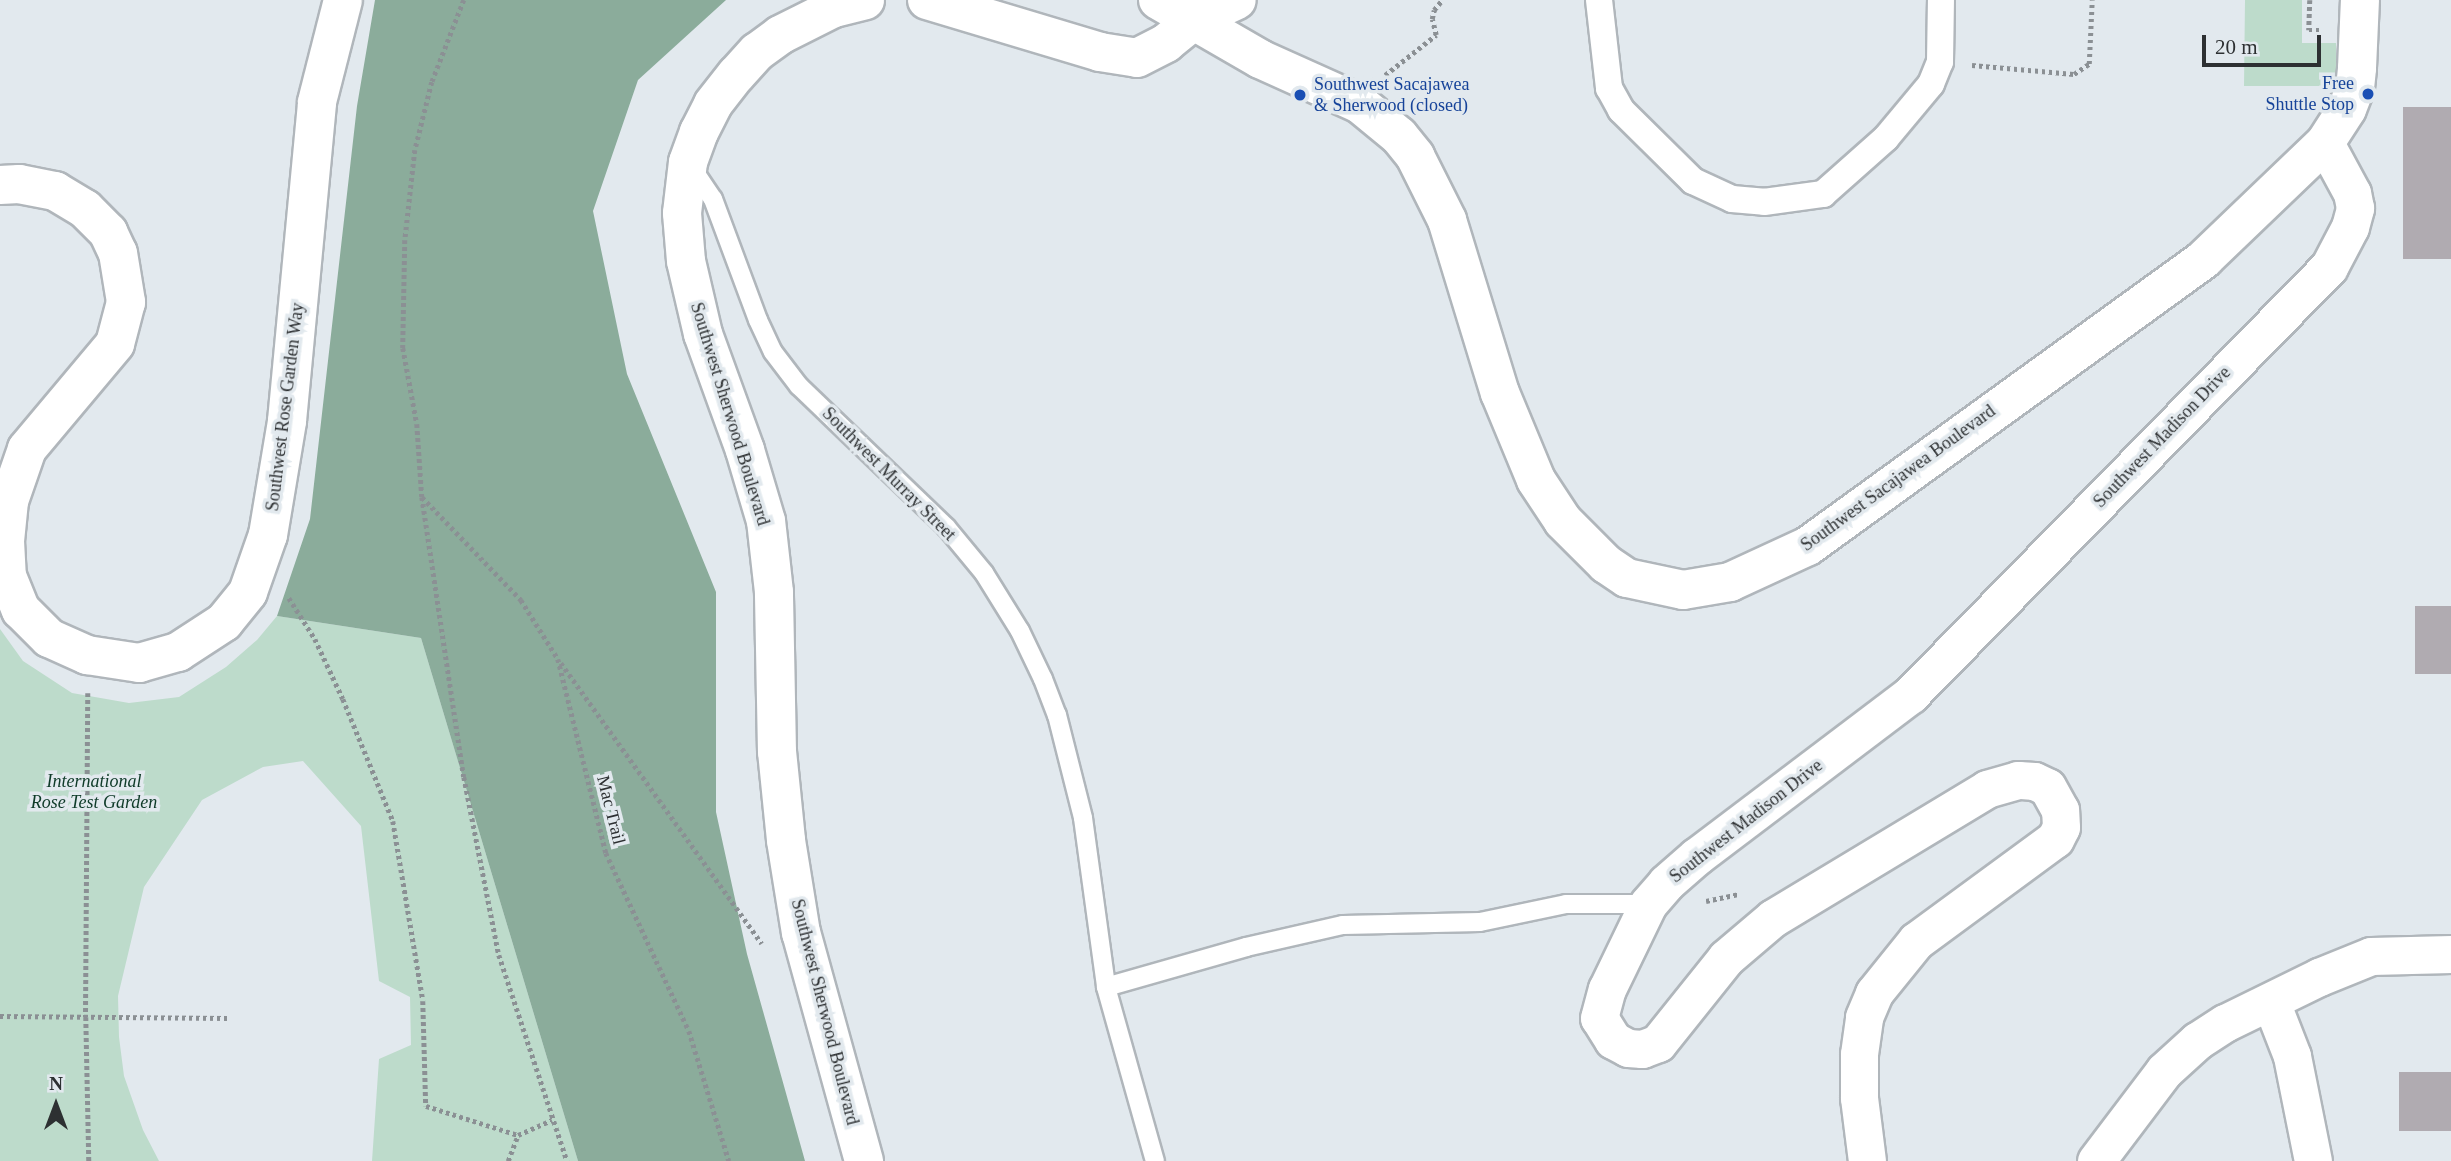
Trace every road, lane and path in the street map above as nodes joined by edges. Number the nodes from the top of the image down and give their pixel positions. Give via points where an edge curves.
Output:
1 (343, 0) edge
2 (464, 0) edge
3 (865, 0) edge
4 (927, 0) edge
5 (1158, 0) edge
6 (1237, 0) edge
7 (1443, 0) edge
8 (1600, 0) edge
9 (1941, 0) edge
10 (2092, 0) edge
11 (2310, 0) edge
12 (2360, 0) edge
13 (1194, 20) junction
14 (2309, 30) dead end
15 (1940, 62) junction
16 (1380, 80) dead end
17 (2325, 143) junction
18 (688, 162) junction
19 (0, 185) edge
20 (422, 497) junction
21 (257, 566) junction
22 (87, 655) junction
23 (558, 660) junction
24 (1648, 904) junction
25 (767, 951) dead end
26 (2451, 954) edge
27 (1106, 987) junction
28 (2271, 1002) junction
29 (0, 1016) edge
30 (86, 1017) junction
31 (227, 1018) dead end
32 (552, 1120) junction
33 (518, 1135) junction
34 (89, 1161) edge
35 (508, 1161) edge
36 (567, 1161) edge
37 (729, 1161) edge
38 (864, 1161) edge
39 (1155, 1161) edge
40 (1867, 1161) edge
41 (2096, 1161) edge
42 (2313, 1161) edge

1 - 21 street, Southwest Rose Garden Way via 317,102 287,421 268,535
2 - 20 path via 432,82 415,150 405,240 403,348 417,424
3 - 18 street, Southwest Sherwood Boulevard via 808,20 757,52 713,104
4 - 13 street via 1100,52 1137,58 1166,43
5 - 13 street, Southwest Sacajawea Boulevard
6 - 13 street
7 - 16 path via 1432,19 1436,34
8 - 15 street via 1609,88 1621,110 1693,181 1732,199 1764,202 1823,194 1886,138 1931,84
9 - 15 street
10 - 15 path via 2089,64 2074,74
11 - 14 path
12 - 17 street, Southwest Sacajawea Boulevard via 2355,88
13 - 17 street, Southwest Sacajawea Boulevard via 1260,59 1360,104 1399,136 1415,156 1447,220 1500,393 1536,480 1563,520 1606,564 1628,578 1683,590 1730,582 1808,546 2204,259
17 - 24 street, Southwest Madison Drive via 2352,193 2355,208 2329,267 1910,695 1697,856
18 - 27 lane, Southwest Murray Street via 713,199 774,352 799,386 946,527 984,573 1020,631 1057,715 1072,769 1094,884
18 - 38 street, Southwest Sherwood Boulevard via 682,213 686,261 703,334 766,521 774,592 777,752 801,933
19 - 22 street, Southwest Rose Garden Way via 55,191 85,209 108,232 118,253 126,302 115,344 27,449 9,501 5,541 7,576 22,610 49,638
20 - 23 path, Mac Trail via 521,600
20 - 32 path via 464,776 499,955
21 - 22 street, Southwest Rose Garden Way via 248,592 224,622 178,652 139,663
21 - 33 path via 282,585 314,639 394,821 423,1001 426,1106
22 - 30 path
23 - 25 path
23 - 37 path, Mac Trail via 606,853 689,1031
24 - 27 lane via 1566,904 1480,922 1343,925
24 - 40 street, Southwest Madison Drive via 1600,1006 1603,1027 1613,1041 1628,1048 1658,1043 1726,958 1773,918 1987,789 2018,780 2047,787 2060,810 2061,827 2055,839 1916,941 1874,993 1864,1017 1859,1054
26 - 28 street via 2371,956
27 - 39 lane, Southwest Murray Street
28 - 41 street via 2197,1041 2164,1071
28 - 42 street via 2292,1056
29 - 30 path
30 - 31 path
30 - 34 path
32 - 33 path
32 - 36 path
33 - 35 path

